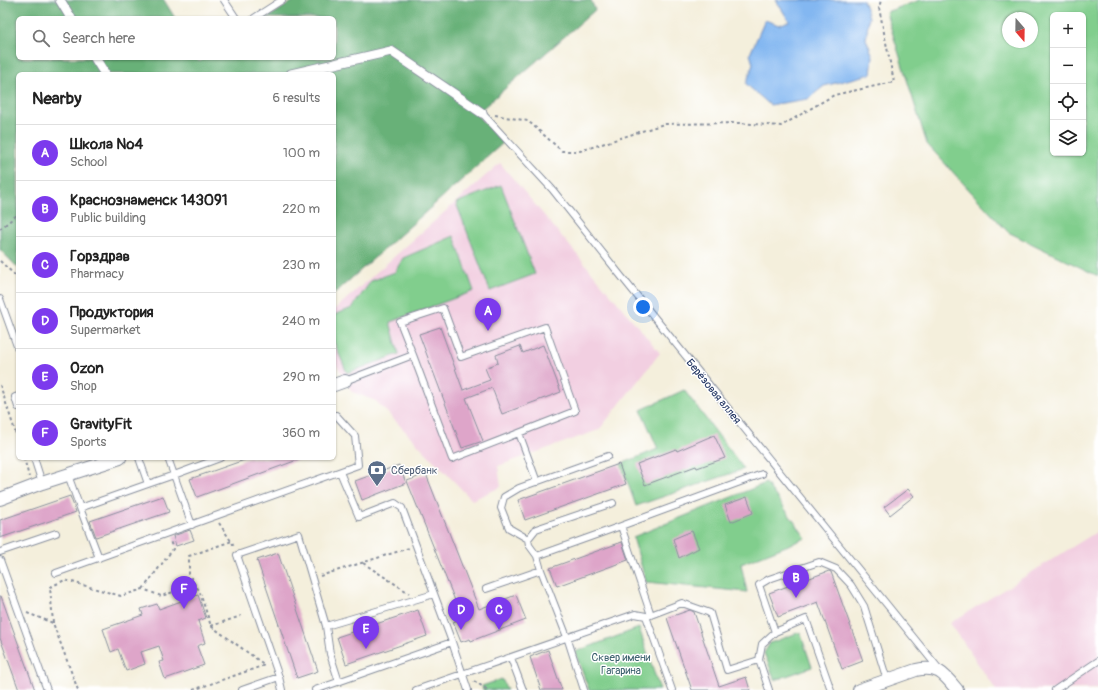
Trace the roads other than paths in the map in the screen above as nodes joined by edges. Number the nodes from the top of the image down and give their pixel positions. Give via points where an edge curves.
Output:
1 (60, 0) edge
2 (224, 0) edge
3 (282, 0) edge
4 (70, 16) edge
5 (235, 16) edge
6 (257, 16) edge
7 (96, 60) edge
8 (104, 72) edge
9 (300, 72) edge
10 (482, 113) joint
11 (0, 299) edge
12 (16, 343) edge
13 (413, 355) junction
14 (340, 383) edge
15 (336, 414) edge
16 (519, 432) junction
17 (608, 456) dead end
18 (35, 460) edge
19 (114, 460) edge
20 (140, 460) edge
21 (169, 460) edge
22 (215, 460) edge
23 (340, 472) junction
24 (762, 474) dead end
25 (68, 475) junction
26 (174, 475) junction
27 (537, 482) junction
28 (42, 483) junction
29 (148, 484) junction
30 (0, 499) edge
31 (613, 503) dead end
32 (80, 508) junction
33 (192, 525) junction
34 (621, 526) junction
35 (56, 533) dead end
36 (528, 538) junction
37 (0, 552) edge
38 (537, 556) junction
39 (99, 558) junction
40 (0, 560) edge
41 (541, 570) junction
42 (56, 573) dead end
43 (486, 589) dead end
44 (434, 594) junction
45 (649, 616) junction
46 (326, 626) junction
47 (774, 632) junction
48 (567, 637) junction
49 (452, 642) junction
50 (511, 658) junction
51 (759, 660) junction
52 (1098, 661) edge
53 (942, 673) junction
54 (462, 674) junction
55 (279, 677) junction
56 (887, 680) junction
57 (339, 682) junction
58 (954, 686) edge
59 (47, 690) edge
60 (242, 690) edge
61 (282, 690) edge
62 (318, 690) edge
63 (418, 690) edge
64 (468, 690) edge
65 (523, 690) edge
66 (584, 690) edge
67 (672, 690) edge
68 (769, 690) edge
69 (831, 690) edge
70 (859, 690) edge
71 (1055, 690) edge

1 - 4 street
2 - 5 lane
3 - 6 lane
7 - 8 street
9 - 10 street via 390,51
10 - 53 lane, Берёзовая аллея via 552,189
11 - 12 lane
13 - 14 lane
13 - 16 lane via 452,459
13 - 16 lane via 400,322 443,308 461,357 545,327 575,411
15 - 23 lane via 355,436 358,465
16 - 27 lane
17 - 27 lane
18 - 28 lane
19 - 25 street
20 - 29 lane
21 - 26 lane
22 - 26 lane
23 - 33 lane
23 - 44 lane via 359,517 395,503 402,508
24 - 34 lane
25 - 28 street
25 - 32 lane
26 - 29 lane
26 - 33 lane
27 - 36 lane via 504,497 501,508 509,528
28 - 30 street
29 - 32 lane
31 - 36 lane via 536,529
32 - 39 lane
33 - 39 lane
34 - 38 lane
34 - 45 lane
35 - 37 lane
36 - 38 lane via 529,545
38 - 41 lane
39 - 42 lane
40 - 59 lane
41 - 43 lane
41 - 48 lane
44 - 46 lane
44 - 49 lane
45 - 48 lane via 635,614
45 - 51 lane via 682,603 710,613 727,670
45 - 67 lane
46 - 55 lane via 299,534 237,555
46 - 57 lane via 330,654
47 - 51 lane via 762,644
47 - 56 lane via 760,585 769,579 819,562 836,569 851,585 864,606
47 - 69 lane via 806,619
48 - 50 lane
48 - 66 lane
49 - 54 lane
49 - 57 lane
50 - 54 lane
50 - 65 lane
51 - 68 lane
52 - 71 lane
53 - 56 street via 925,668
53 - 58 street
54 - 63 lane
54 - 64 lane
55 - 60 lane
55 - 61 lane
56 - 70 street
57 - 62 lane

